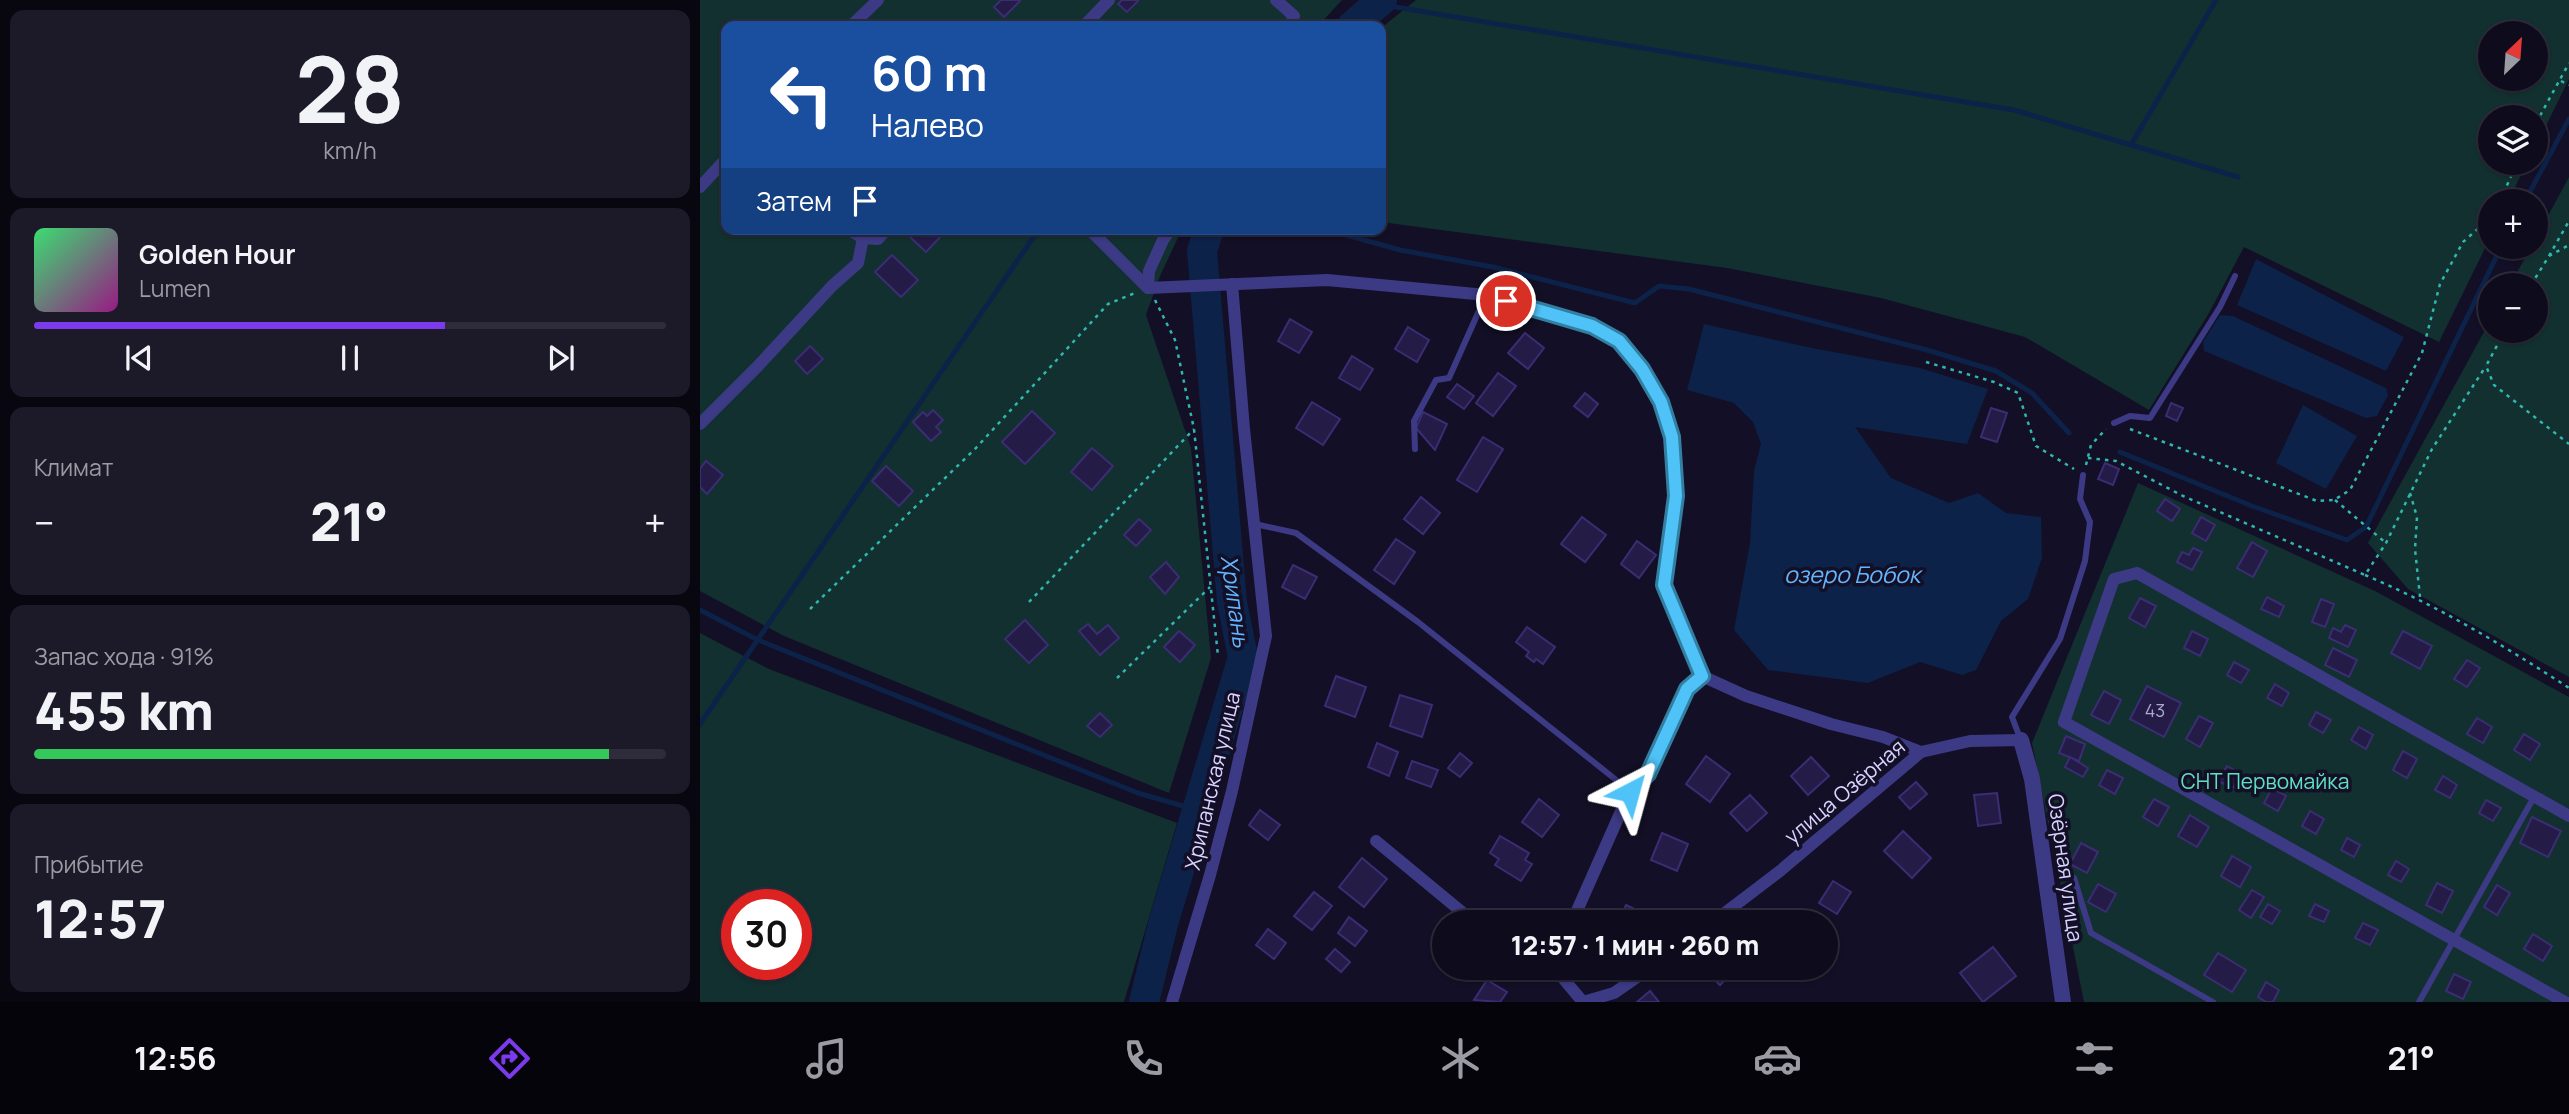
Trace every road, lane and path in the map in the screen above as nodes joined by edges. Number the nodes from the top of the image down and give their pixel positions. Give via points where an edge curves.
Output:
1 (878, 0) edge
2 (1109, 0) edge
3 (1276, 0) edge
4 (856, 21) edge
5 (1089, 21) edge
6 (1292, 21) edge
7 (2569, 64) edge
8 (2561, 81) junction
9 (2569, 85) edge
10 (2547, 105) edge
11 (721, 164) edge
12 (700, 187) edge
13 (2569, 221) edge
14 (2478, 229) edge
15 (858, 235) edge
16 (882, 235) edge
17 (1095, 235) edge
18 (1167, 235) edge
19 (863, 238) junction
20 (2569, 245) edge
21 (2549, 256) junction
22 (2539, 273) edge
23 (2235, 276) dead end
24 (1232, 284) junction
25 (1148, 288) junction
26 (1486, 295) junction
27 (2498, 343) edge
28 (1926, 362) dead end
29 (2486, 366) junction
30 (2113, 423) junction
31 (700, 424) edge
32 (1194, 429) junction
33 (2569, 444) edge
34 (1415, 449) dead end
35 (2088, 458) junction
36 (2083, 475) junction
37 (2410, 493) junction
38 (2334, 500) junction
39 (1255, 524) junction
40 (2386, 543) junction
41 (2365, 575) junction
42 (1210, 587) junction
43 (2420, 599) junction
44 (1029, 602) dead end
45 (810, 609) dead end
46 (1218, 656) dead end
47 (1702, 676) junction
48 (1117, 678) dead end
49 (2569, 688) edge
50 (2021, 740) junction
51 (1921, 752) junction
52 (1630, 792) junction
53 (2534, 797) junction
54 (2569, 816) edge
55 (1376, 841) dead end
56 (2074, 878) dead end
57 (1459, 910) edge
58 (1577, 910) edge
59 (1729, 910) edge
60 (2452, 940) junction
61 (1568, 980) edge
62 (1633, 980) edge
63 (1172, 1002) edge
64 (1583, 1002) edge
65 (2063, 1002) edge
66 (2213, 1002) edge
67 (2419, 1002) edge
68 (2565, 1002) edge

1 - 4 street
2 - 5 street
3 - 6 street via 1294,16
7 - 8 path
8 - 9 path
8 - 10 path
11 - 12 street
13 - 21 path
14 - 38 path via 2463,242 2440,284 2423,353 2350,490
15 - 19 street
16 - 19 street
17 - 25 street
18 - 25 street via 1149,271
19 - 31 street via 858,262
20 - 21 path
21 - 22 path
23 - 30 lane via 2150,418 2130,416
24 - 25 street
24 - 26 street via 1327,280
24 - 39 street, Хрипанская улица
25 - 32 path via 1175,340
25 - 45 path via 1108,304 975,448
26 - 34 lane via 1449,378 1436,380 1414,421
26 - 47 street via 1592,326 1619,341 1661,402 1672,437 1676,496 1664,585
27 - 29 path
28 - 36 path via 2018,394 2036,446
29 - 33 path via 2494,385
29 - 37 path via 2431,449
30 - 35 path via 2091,445
30 - 38 path via 2317,500
32 - 42 path
32 - 44 path
35 - 36 path
35 - 41 path via 2116,461 2183,496
36 - 50 lane via 2080,499 2090,522 2085,561 2060,639 2012,717
37 - 40 path
37 - 43 path via 2417,517
38 - 40 path
39 - 52 lane via 1296,533 1419,622
39 - 63 street, Хрипанская улица via 1266,636 1217,851
40 - 41 path
41 - 43 path
42 - 46 path
42 - 48 path
43 - 49 path
47 - 51 street via 1746,696
47 - 52 street via 1687,689 1648,774
50 - 51 street, улица Озёрная via 1970,741
50 - 65 street, Озёрная улица via 2032,779
51 - 59 street, улица Озёрная
52 - 58 street
53 - 54 street
53 - 60 lane
53 - 60 street via 2137,573 2114,579 2064,722
55 - 57 street
56 - 66 lane via 2091,933
60 - 67 lane
60 - 68 street
61 - 64 street
62 - 64 street via 1614,993

